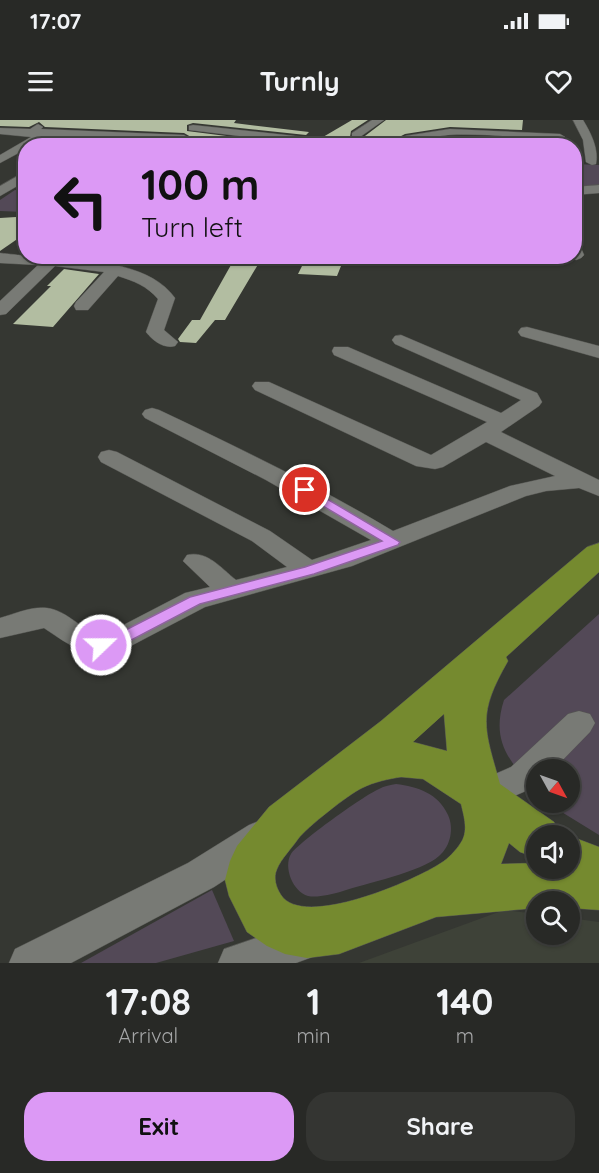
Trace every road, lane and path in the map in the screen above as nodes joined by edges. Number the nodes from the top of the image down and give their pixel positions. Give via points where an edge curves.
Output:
1 (23, 120) edge
2 (51, 120) edge
3 (203, 120) edge
4 (443, 120) edge
5 (578, 120) edge
6 (247, 122) edge
7 (100, 124) dead end
8 (3, 128) edge
9 (193, 128) junction
10 (231, 130) junction
11 (36, 131) junction
12 (380, 131) edge
13 (446, 132) junction
14 (87, 134) junction
15 (594, 136) edge
16 (418, 137) junction
17 (560, 137) edge
18 (36, 138) edge
19 (81, 138) edge
20 (133, 138) edge
21 (183, 138) edge
22 (333, 138) edge
23 (346, 138) edge
24 (363, 138) edge
25 (363, 138) edge
26 (415, 138) edge
27 (18, 149) edge
28 (593, 158) edge
29 (0, 160) edge
30 (18, 184) edge
31 (599, 189) edge
32 (582, 190) edge
33 (2, 191) edge
34 (0, 258) edge
35 (18, 258) edge
36 (49, 264) edge
37 (82, 264) edge
38 (115, 270) junction
39 (82, 306) dead end
40 (0, 310) edge
41 (527, 332) dead end
42 (401, 340) dead end
43 (170, 342) dead end
44 (341, 351) dead end
45 (599, 352) edge
46 (262, 386) dead end
47 (152, 414) dead end
48 (495, 427) junction
49 (109, 457) dead end
50 (591, 485) edge
51 (393, 542) junction
52 (599, 554) edge
53 (196, 561) dead end
54 (309, 570) junction
55 (231, 590) junction
56 (518, 624) junction
57 (0, 628) edge
58 (579, 723) dead end
59 (344, 776) junction
60 (482, 795) junction
61 (285, 821) junction
62 (526, 829) edge
63 (580, 861) edge
64 (599, 869) edge
65 (599, 887) edge
66 (428, 897) junction
67 (339, 929) junction
68 (29, 963) edge
69 (238, 963) edge

1 - 8 street
2 - 11 street
3 - 9 street
4 - 13 street
5 - 15 street
6 - 10 street
6 - 23 street
7 - 14 street
8 - 11 street
9 - 10 street
9 - 21 street
10 - 22 street
11 - 14 street
11 - 18 street
12 - 24 street
12 - 25 street
13 - 16 street
13 - 17 street
14 - 19 street
14 - 20 street
15 - 17 street
15 - 28 street
16 - 17 street
16 - 26 street
27 - 29 street
30 - 33 street
31 - 32 street
34 - 35 street
36 - 40 street
37 - 38 street
38 - 39 street
38 - 43 street via 150,284 165,295 155,332
41 - 45 street
42 - 48 street via 530,397 532,402
44 - 48 street
46 - 48 street via 435,462
47 - 51 street via 270,471
48 - 50 street
49 - 54 street via 261,536
50 - 51 street via 545,484 518,491
51 - 54 street
52 - 56 main road
53 - 55 street
54 - 55 street
55 - 57 street via 195,600 115,642 101,645 77,638 47,618
56 - 59 main road
56 - 60 main road via 476,681 465,708 463,733
58 - 60 street via 524,777
59 - 60 main road via 378,763 420,760 457,774
59 - 61 main road
60 - 62 main road
60 - 66 main road via 489,829 482,854 460,878
61 - 67 main road via 254,861 250,880 254,896 265,915 285,929 307,933
61 - 68 street via 201,875
63 - 64 main road
65 - 66 main road via 530,885
66 - 67 main road
67 - 69 street

